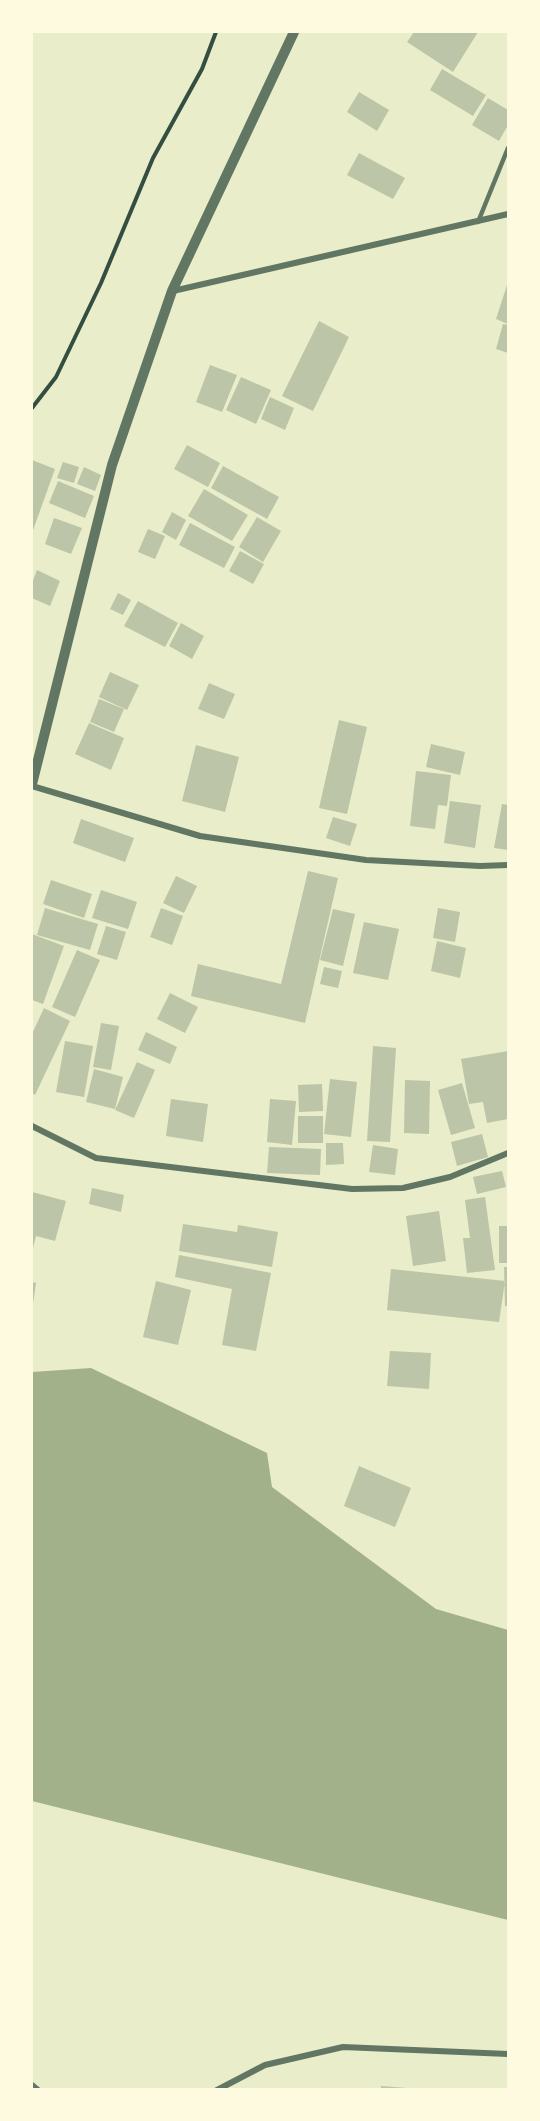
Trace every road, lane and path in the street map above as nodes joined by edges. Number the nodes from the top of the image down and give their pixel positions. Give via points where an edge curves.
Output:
1 (216, 32) edge
2 (294, 32) edge
3 (508, 148) edge
4 (508, 214) edge
5 (478, 222) junction
6 (172, 291) junction
7 (32, 408) edge
8 (32, 785) edge
9 (508, 865) edge
10 (32, 1126) edge
11 (508, 1154) edge
12 (508, 2054) edge
13 (32, 2085) edge
14 (38, 2090) edge
15 (217, 2090) edge

1 - 7 path via 202,69 153,158 101,283 56,377
2 - 6 street
3 - 5 lane
4 - 5 street
5 - 6 street
6 - 8 street via 112,465
8 - 9 street via 200,836 366,860
10 - 11 street via 96,1158 352,1189 403,1188 450,1177
12 - 15 street via 343,2048 265,2066
13 - 14 street

